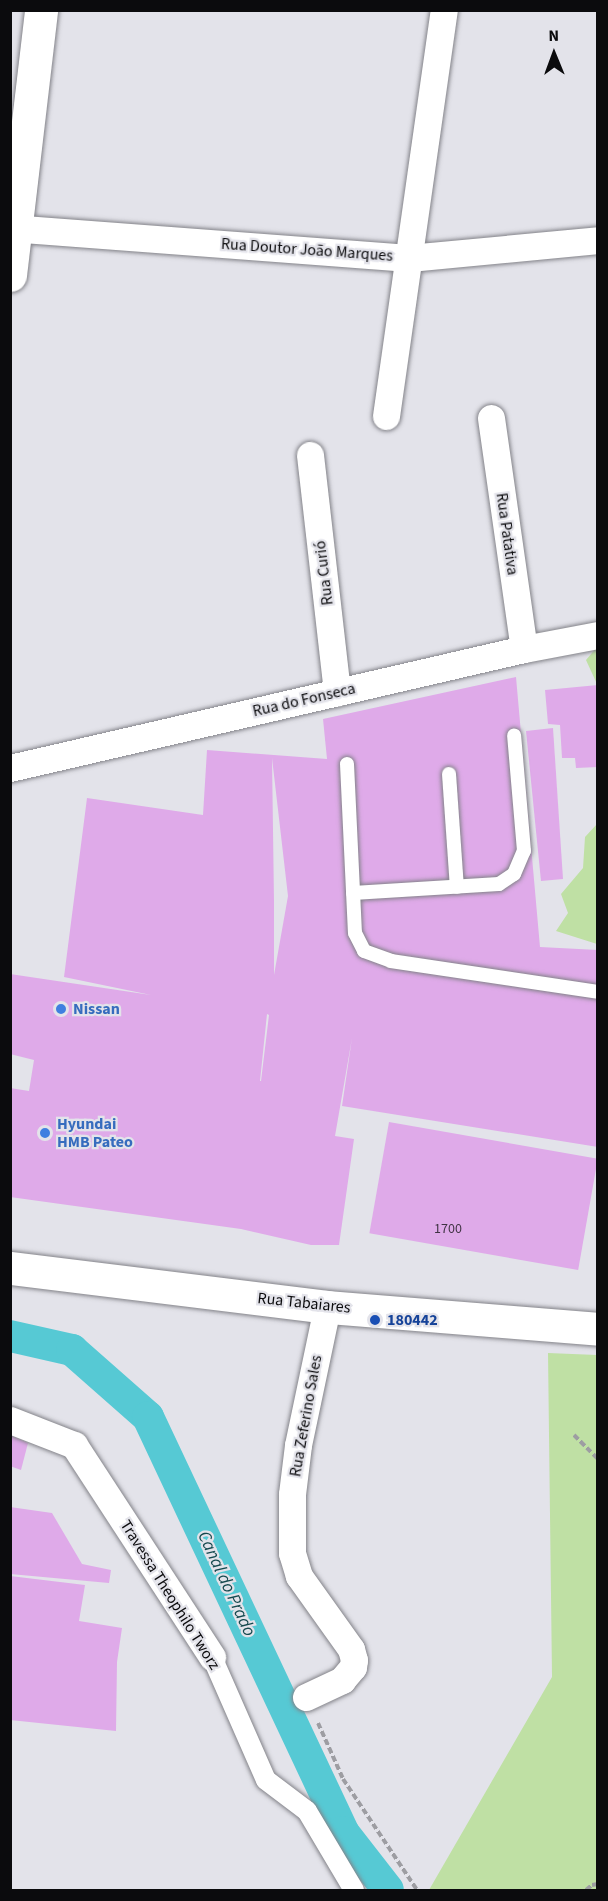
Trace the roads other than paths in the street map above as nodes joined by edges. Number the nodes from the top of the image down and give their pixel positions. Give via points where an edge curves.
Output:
1 (41, 10) edge
2 (444, 10) edge
3 (13, 229) edge
4 (597, 240) edge
5 (409, 258) junction
6 (10, 274) edge
7 (386, 416) dead end
8 (491, 418) dead end
9 (310, 455) dead end
10 (597, 635) edge
11 (524, 650) junction
12 (338, 692) junction
13 (514, 735) dead end
14 (347, 764) dead end
15 (10, 768) edge
16 (449, 774) dead end
17 (457, 887) junction
18 (353, 893) junction
19 (597, 992) edge
20 (10, 1268) edge
21 (327, 1307) junction
22 (597, 1329) edge
23 (10, 1420) edge
24 (212, 1656) joint
25 (306, 1698) road end
26 (354, 1890) edge

1 - 3 main road
2 - 5 street
3 - 5 street, Rua Doutor João Marques
3 - 6 main road
4 - 5 street, Rua Doutor João Marques
5 - 7 street
8 - 11 street, Rua Patativa
9 - 12 street, Rua Curió
10 - 11 street, Rua do Fonseca
11 - 12 street, Rua do Fonseca
12 - 15 street, Rua do Fonseca
13 - 17 lane via 524,851 514,874 499,884
14 - 18 lane
16 - 17 lane
17 - 18 lane
18 - 19 lane via 355,933 364,951 391,961
20 - 21 main road, Rua Tabaiares
21 - 22 main road, Rua Tabaiares
21 - 25 street, Rua Zeferino Sales via 298,1445 292,1494 292,1553 299,1576 351,1648 354,1660 342,1680
23 - 24 street, Travessa Theophilo Tworz via 74,1445
24 - 26 street, Travessa Theophilo Tworz via 266,1780 308,1811

